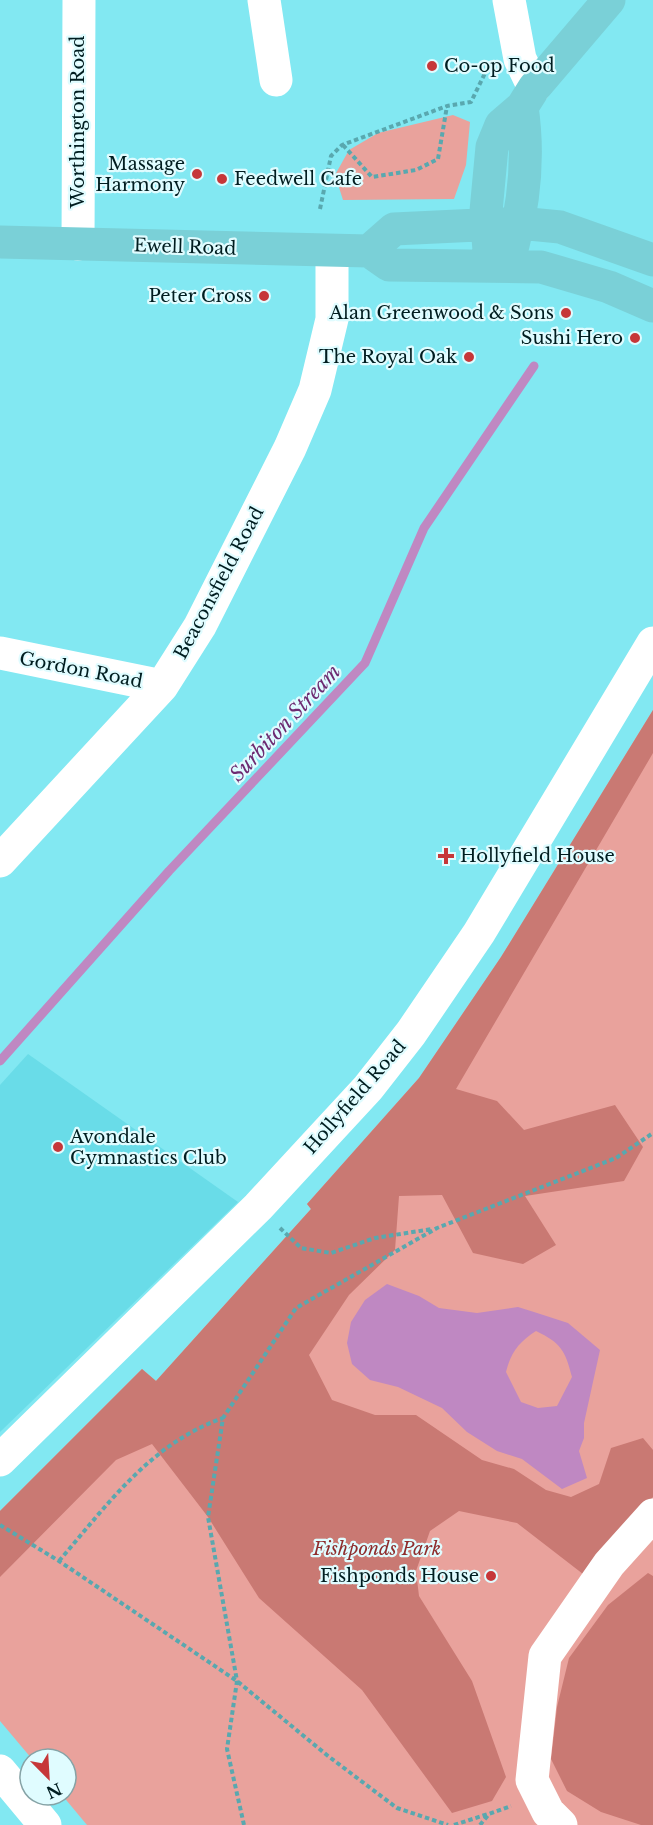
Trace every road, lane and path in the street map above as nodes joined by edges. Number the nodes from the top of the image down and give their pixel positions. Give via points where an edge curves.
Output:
1 (79, 0) edge
2 (264, 0) edge
3 (509, 0) edge
4 (609, 0) edge
5 (520, 59) junction
6 (276, 80) dead end
7 (528, 97) junction
8 (447, 106) junction
9 (342, 145) junction
10 (320, 209) dead end
11 (519, 223) junction
12 (486, 224) junction
13 (0, 242) edge
14 (78, 244) junction
15 (332, 251) junction
16 (369, 251) junction
17 (653, 260) edge
18 (499, 264) junction
19 (653, 306) edge
20 (653, 643) edge
21 (0, 654) edge
22 (162, 686) junction
23 (0, 861) edge
24 (653, 1133) edge
25 (258, 1207) junction
26 (437, 1228) junction
27 (223, 1418) junction
28 (0, 1460) edge
29 (653, 1515) edge
30 (0, 1525) edge
31 (59, 1561) junction
32 (237, 1681) junction
33 (0, 1771) edge
34 (489, 1814) dead end
35 (45, 1825) edge
36 (244, 1825) edge
37 (448, 1825) edge
38 (454, 1825) edge
39 (561, 1825) edge

1 - 14 street, Worthington Road
2 - 6 street
3 - 5 street
4 - 7 main road
5 - 7 street
5 - 8 path via 490,64 471,102
7 - 11 main road via 527,162
7 - 12 main road via 501,125 492,147
8 - 9 path
8 - 9 path via 438,159 416,170 372,177
9 - 10 path via 331,156
11 - 12 main road
11 - 17 main road via 560,226
11 - 18 main road
12 - 16 main road via 394,229
12 - 18 main road
13 - 14 main road, Ewell Road
14 - 15 main road, Ewell Road
15 - 16 main road, Ewell Road
15 - 22 street, Beaconsfield Road via 332,319 315,390 200,626
16 - 18 main road, Ewell Road via 389,265
18 - 19 main road, Ewell Road via 541,267 609,287
20 - 25 street, Hollyfield Road via 480,933 411,1033 368,1088
21 - 22 street, Gordon Road
22 - 23 street, Beaconsfield Road
24 - 26 path via 616,1158
25 - 26 path via 301,1248 330,1253 375,1238
25 - 28 street, Hollyfield Road
26 - 27 path via 296,1308
27 - 31 path via 198,1427 136,1470
27 - 32 path via 208,1517
29 - 39 street via 609,1564 544,1656 532,1780 548,1812
30 - 31 path
31 - 32 path
32 - 36 path via 227,1749
32 - 37 path via 397,1808
33 - 35 street
34 - 38 path

